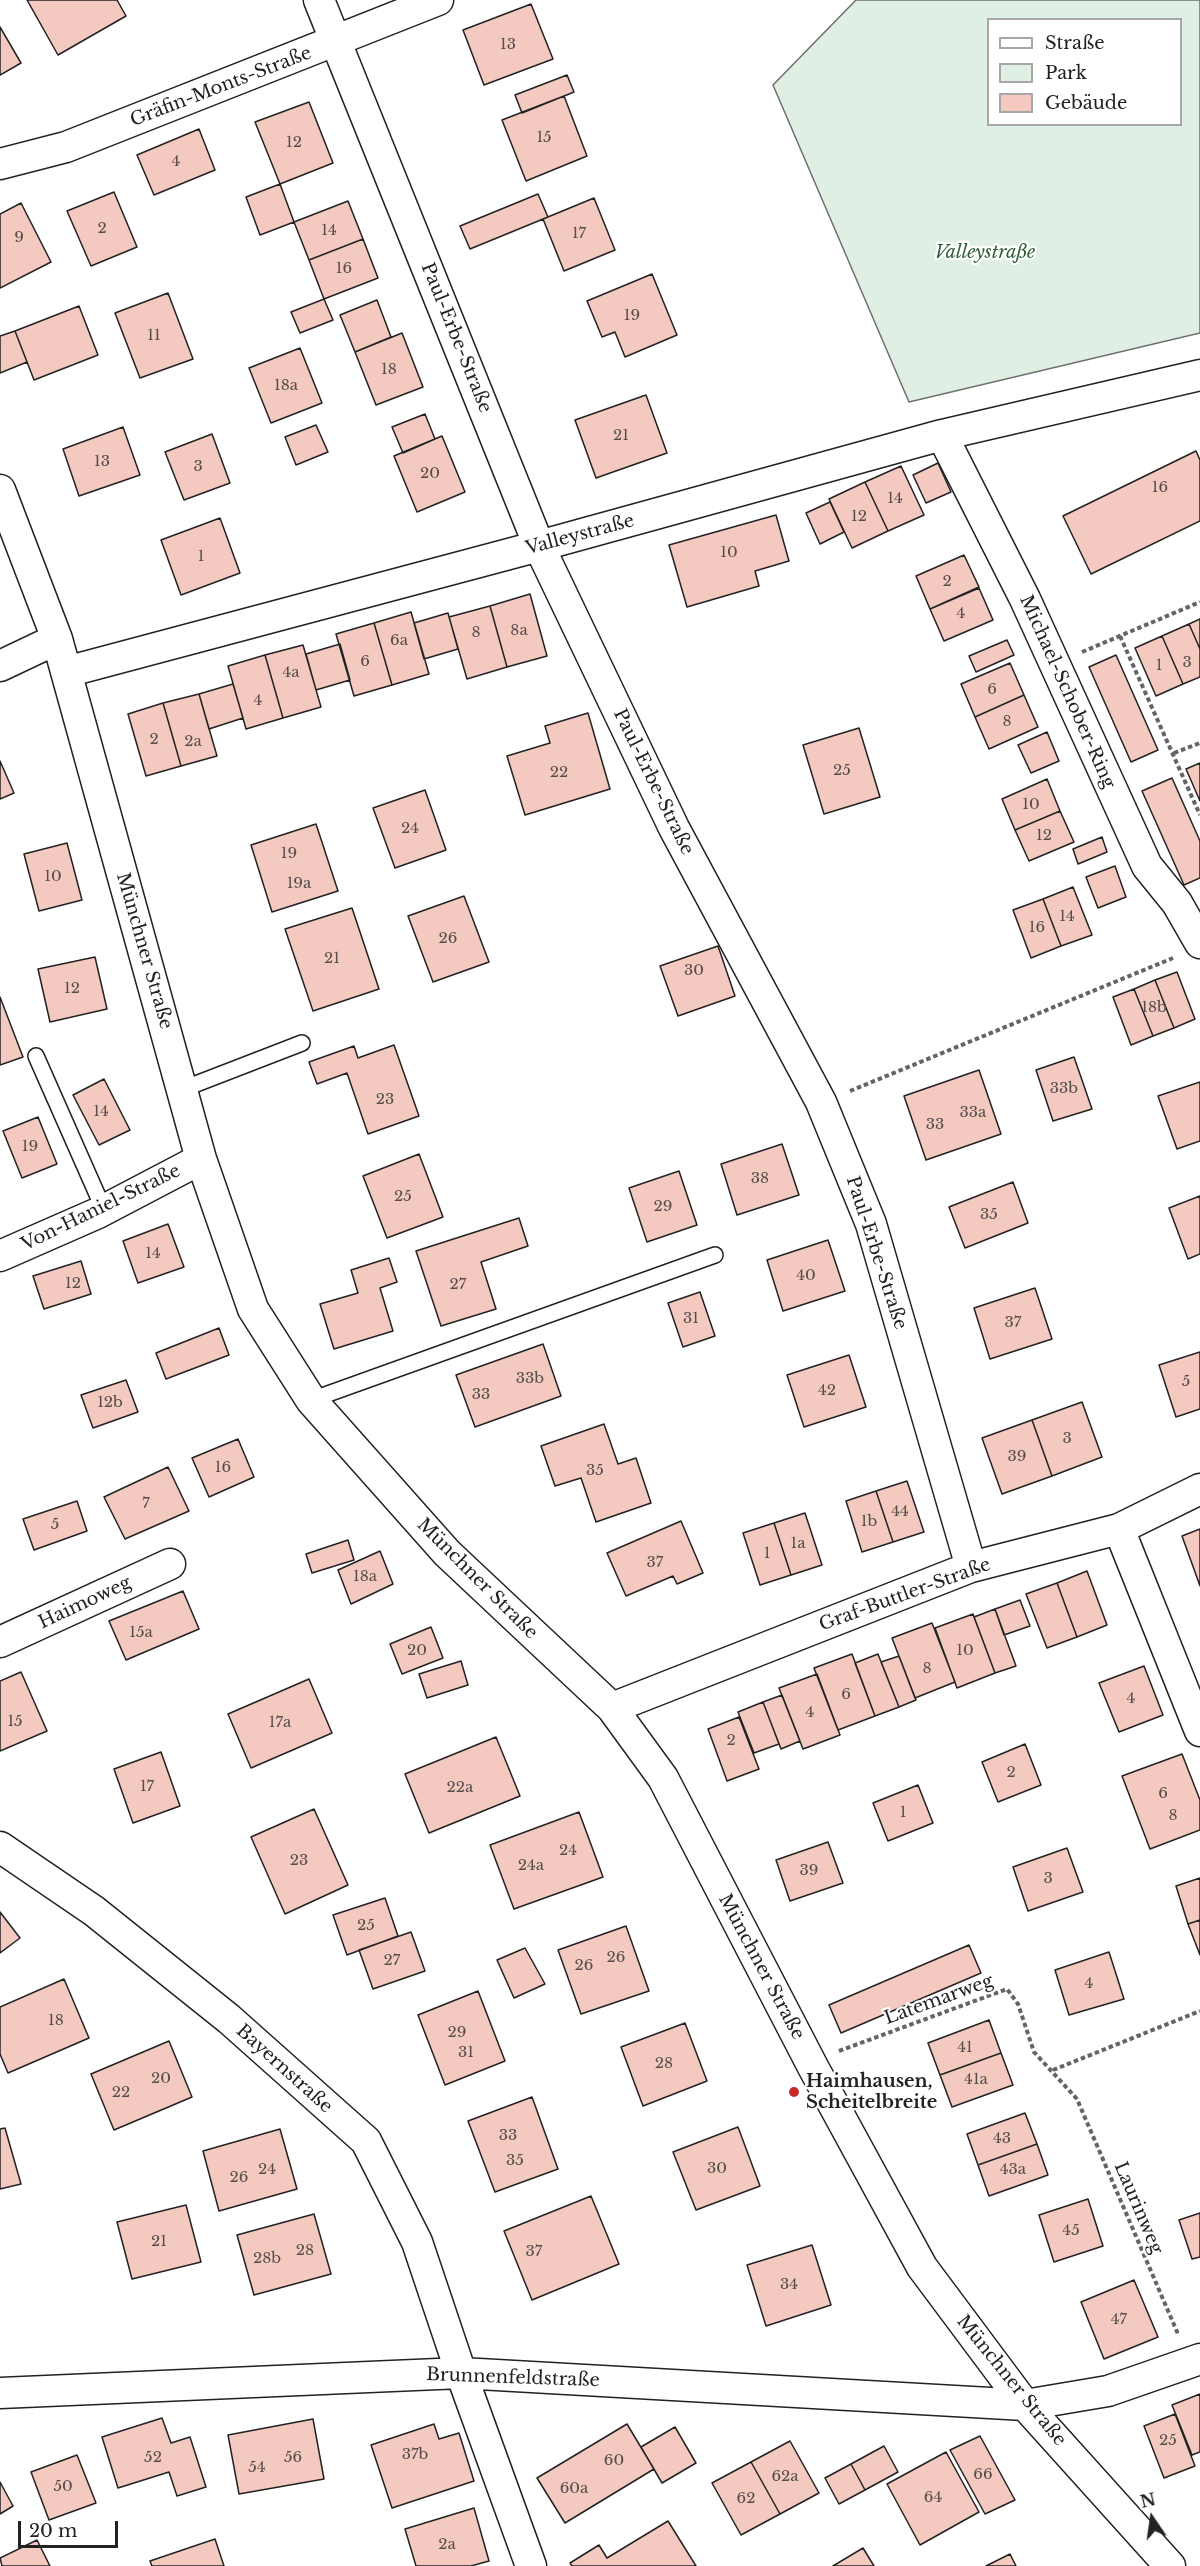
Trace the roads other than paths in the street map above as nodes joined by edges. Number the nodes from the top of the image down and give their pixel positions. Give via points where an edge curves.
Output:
1 (319, 0) edge
2 (438, 0) edge
3 (336, 42) junction
4 (0, 164) edge
5 (1200, 375) edge
6 (942, 435) junction
7 (0, 490) edge
8 (539, 546) junction
9 (57, 639) junction
10 (0, 666) edge
11 (66, 672) junction
12 (1189, 949) edge
13 (302, 1043) dead end
14 (36, 1056) dead end
15 (183, 1089) junction
16 (201, 1159) junction
17 (104, 1210) junction
18 (715, 1255) dead end
19 (0, 1256) edge
20 (311, 1400) junction
21 (1200, 1489) edge
22 (1119, 1529) junction
23 (170, 1564) dead end
24 (971, 1567) junction
25 (0, 1642) edge
26 (612, 1708) junction
27 (1200, 1731) edge
28 (0, 1847) edge
29 (1195, 2361) edge
30 (461, 2373) junction
31 (0, 2393) edge
32 (1025, 2405) junction
33 (531, 2566) edge
34 (1170, 2566) edge

1 - 3 street, Paul-Erbe-Straße
2 - 3 street, Gräfin-Monts-Straße
3 - 4 street, Gräfin-Monts-Straße via 66,147
3 - 8 street, Paul-Erbe-Straße
5 - 6 street, Valleystraße
6 - 8 street, Valleystraße
6 - 12 street, Michael-Schober-Ring via 1025,599 1147,866 1177,903
7 - 9 street, Münchner Straße
8 - 11 street, Valleystraße
8 - 24 street, Paul-Erbe-Straße via 674,828 822,1102 871,1224
9 - 10 street
9 - 11 street, Münchner Straße
11 - 15 street, Münchner Straße
13 - 15 lane
14 - 17 lane
15 - 16 street, Münchner Straße
16 - 17 street, Von-Haniel-Straße
16 - 20 street, Münchner Straße via 253,1310
17 - 19 street, Von-Haniel-Straße
18 - 20 lane
20 - 26 street, Münchner Straße via 447,1553
21 - 22 street, Graf-Buttler-Straße
22 - 24 street, Graf-Buttler-Straße
22 - 27 street
23 - 25 street, Haimoweg
24 - 26 street, Graf-Buttler-Straße
26 - 32 street, Münchner Straße via 663,1778 922,2267
28 - 30 street, Bayernstraße via 94,1911 229,2019 366,2141 417,2242
29 - 32 street, Brunnenfeldstraße via 1108,2391
30 - 31 street, Brunnenfeldstraße
30 - 32 street, Brunnenfeldstraße
30 - 33 street, Bayernstraße
32 - 34 street, Münchner Straße

